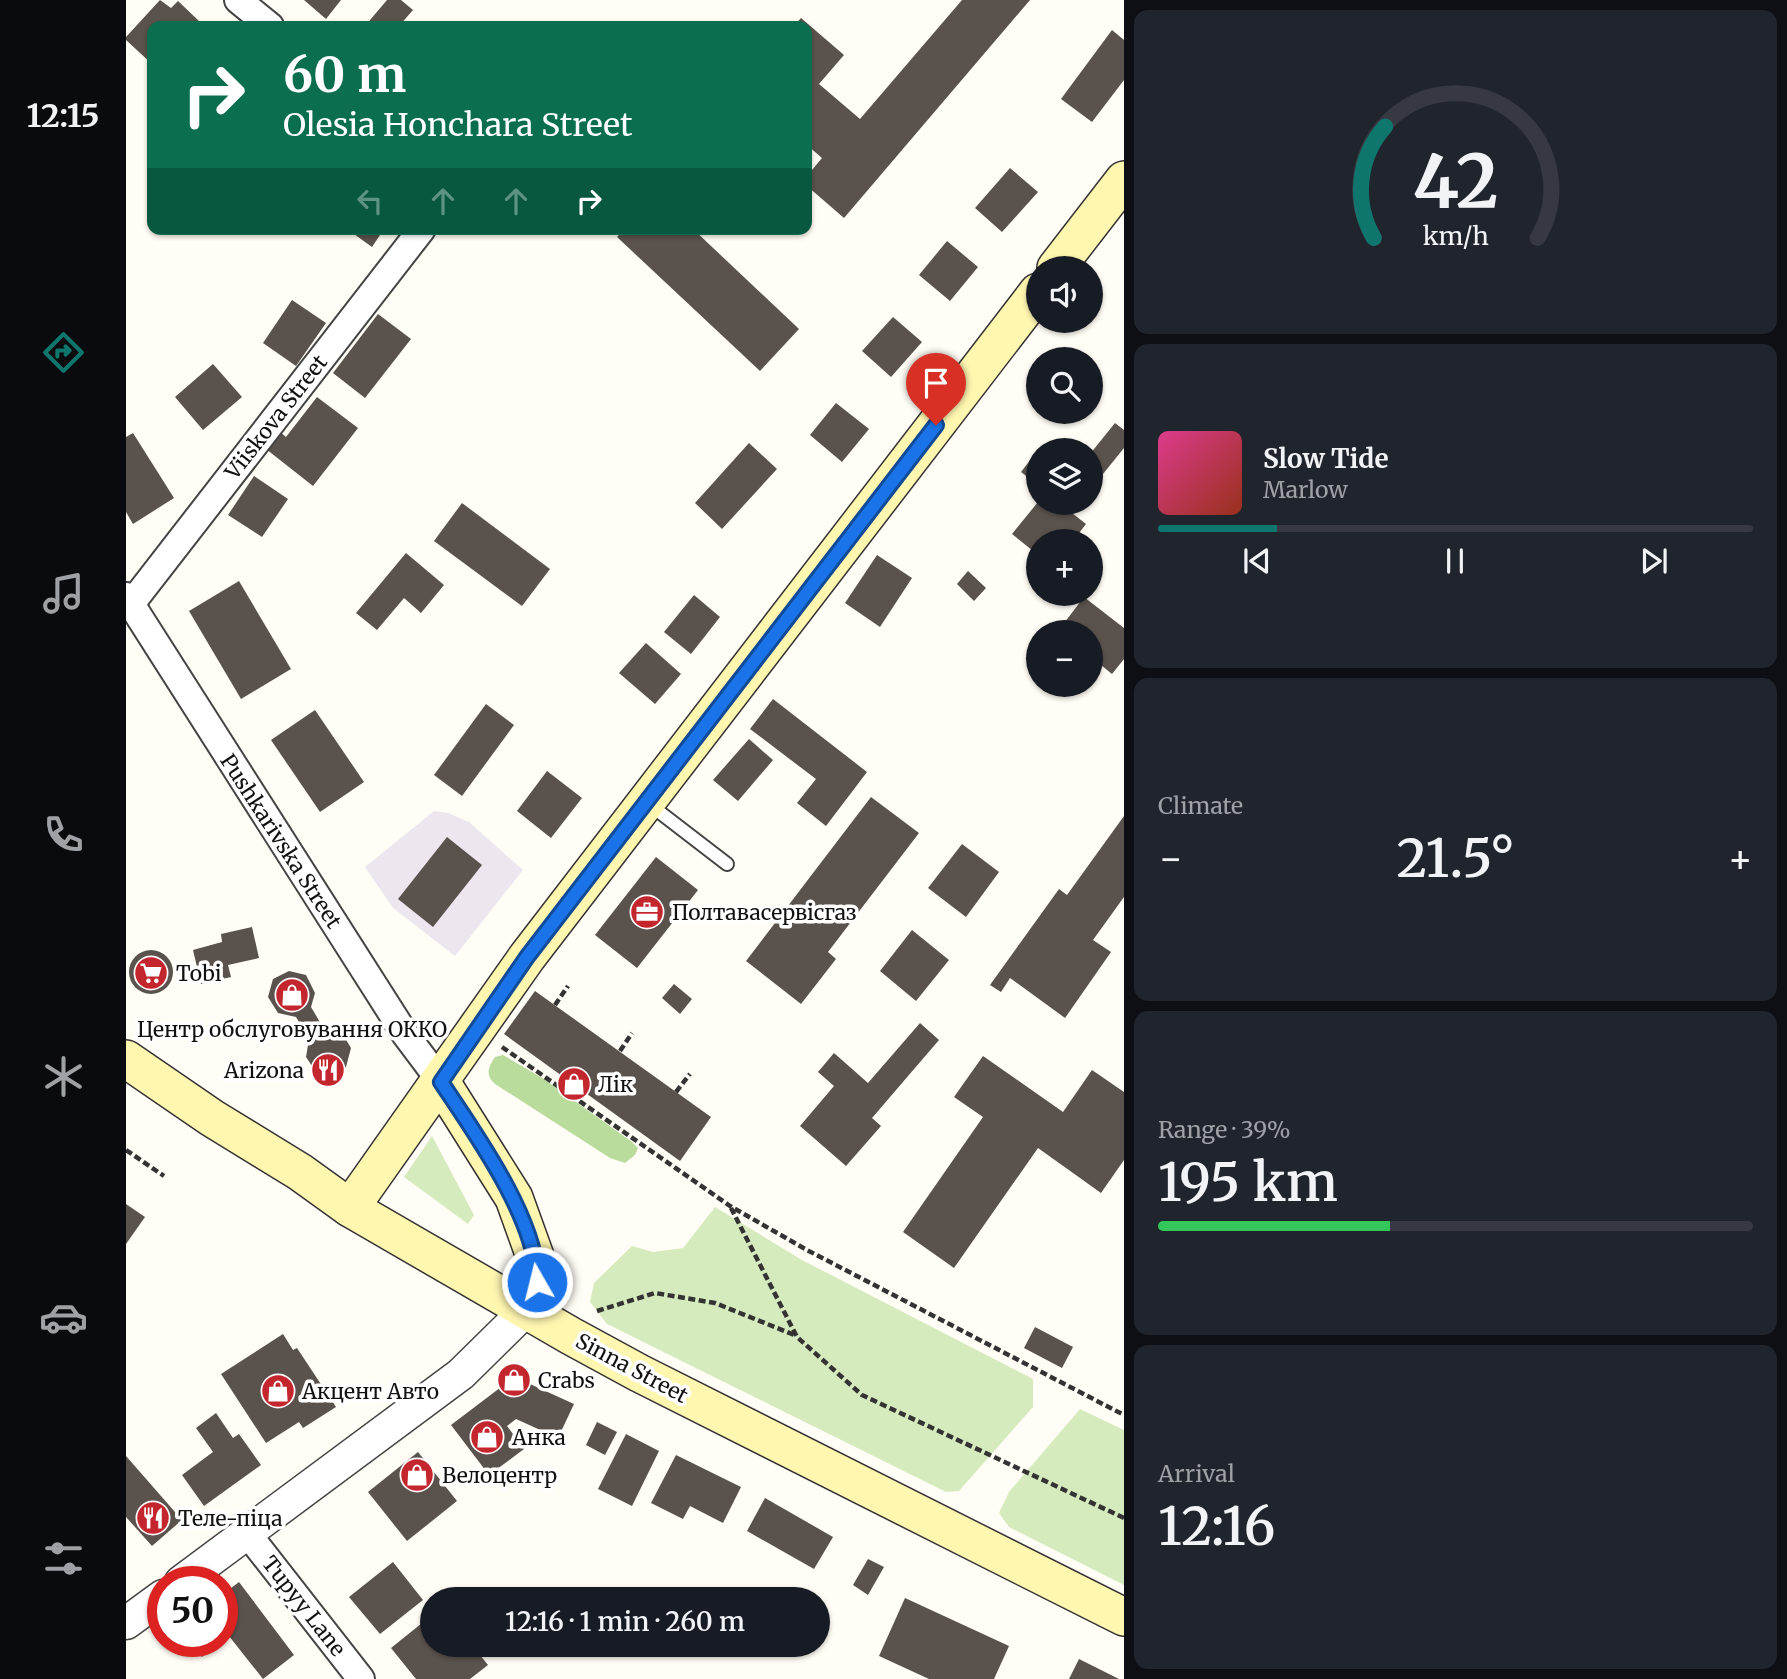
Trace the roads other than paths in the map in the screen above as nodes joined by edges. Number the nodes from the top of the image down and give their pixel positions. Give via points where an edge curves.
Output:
1 (238, 0) edge
2 (264, 21) edge
3 (1124, 180) edge
4 (417, 235) edge
5 (1065, 256) edge
6 (1026, 308) edge
7 (129, 600) edge
8 (646, 801) junction
9 (727, 864) dead end
10 (126, 1059) edge
11 (441, 1082) junction
12 (350, 1208) junction
13 (526, 1310) junction
14 (247, 1533) junction
15 (203, 1566) edge
16 (147, 1608) edge
17 (1124, 1617) edge
18 (126, 1623) edge
19 (361, 1679) edge

1 - 2 street
3 - 5 main road
4 - 7 street, Viiskova Street
6 - 8 main road
7 - 11 street, Pushkarivska Street via 405,1034
8 - 9 lane
8 - 11 main road via 527,957
10 - 12 main road, Sinna Street
11 - 12 main road
11 - 13 main road via 514,1198 537,1262 537,1282
12 - 13 main road, Sinna Street
13 - 14 street via 461,1374
13 - 17 main road, Sinna Street via 639,1373
14 - 15 street
14 - 19 street, Tupyy Lane
16 - 18 street

